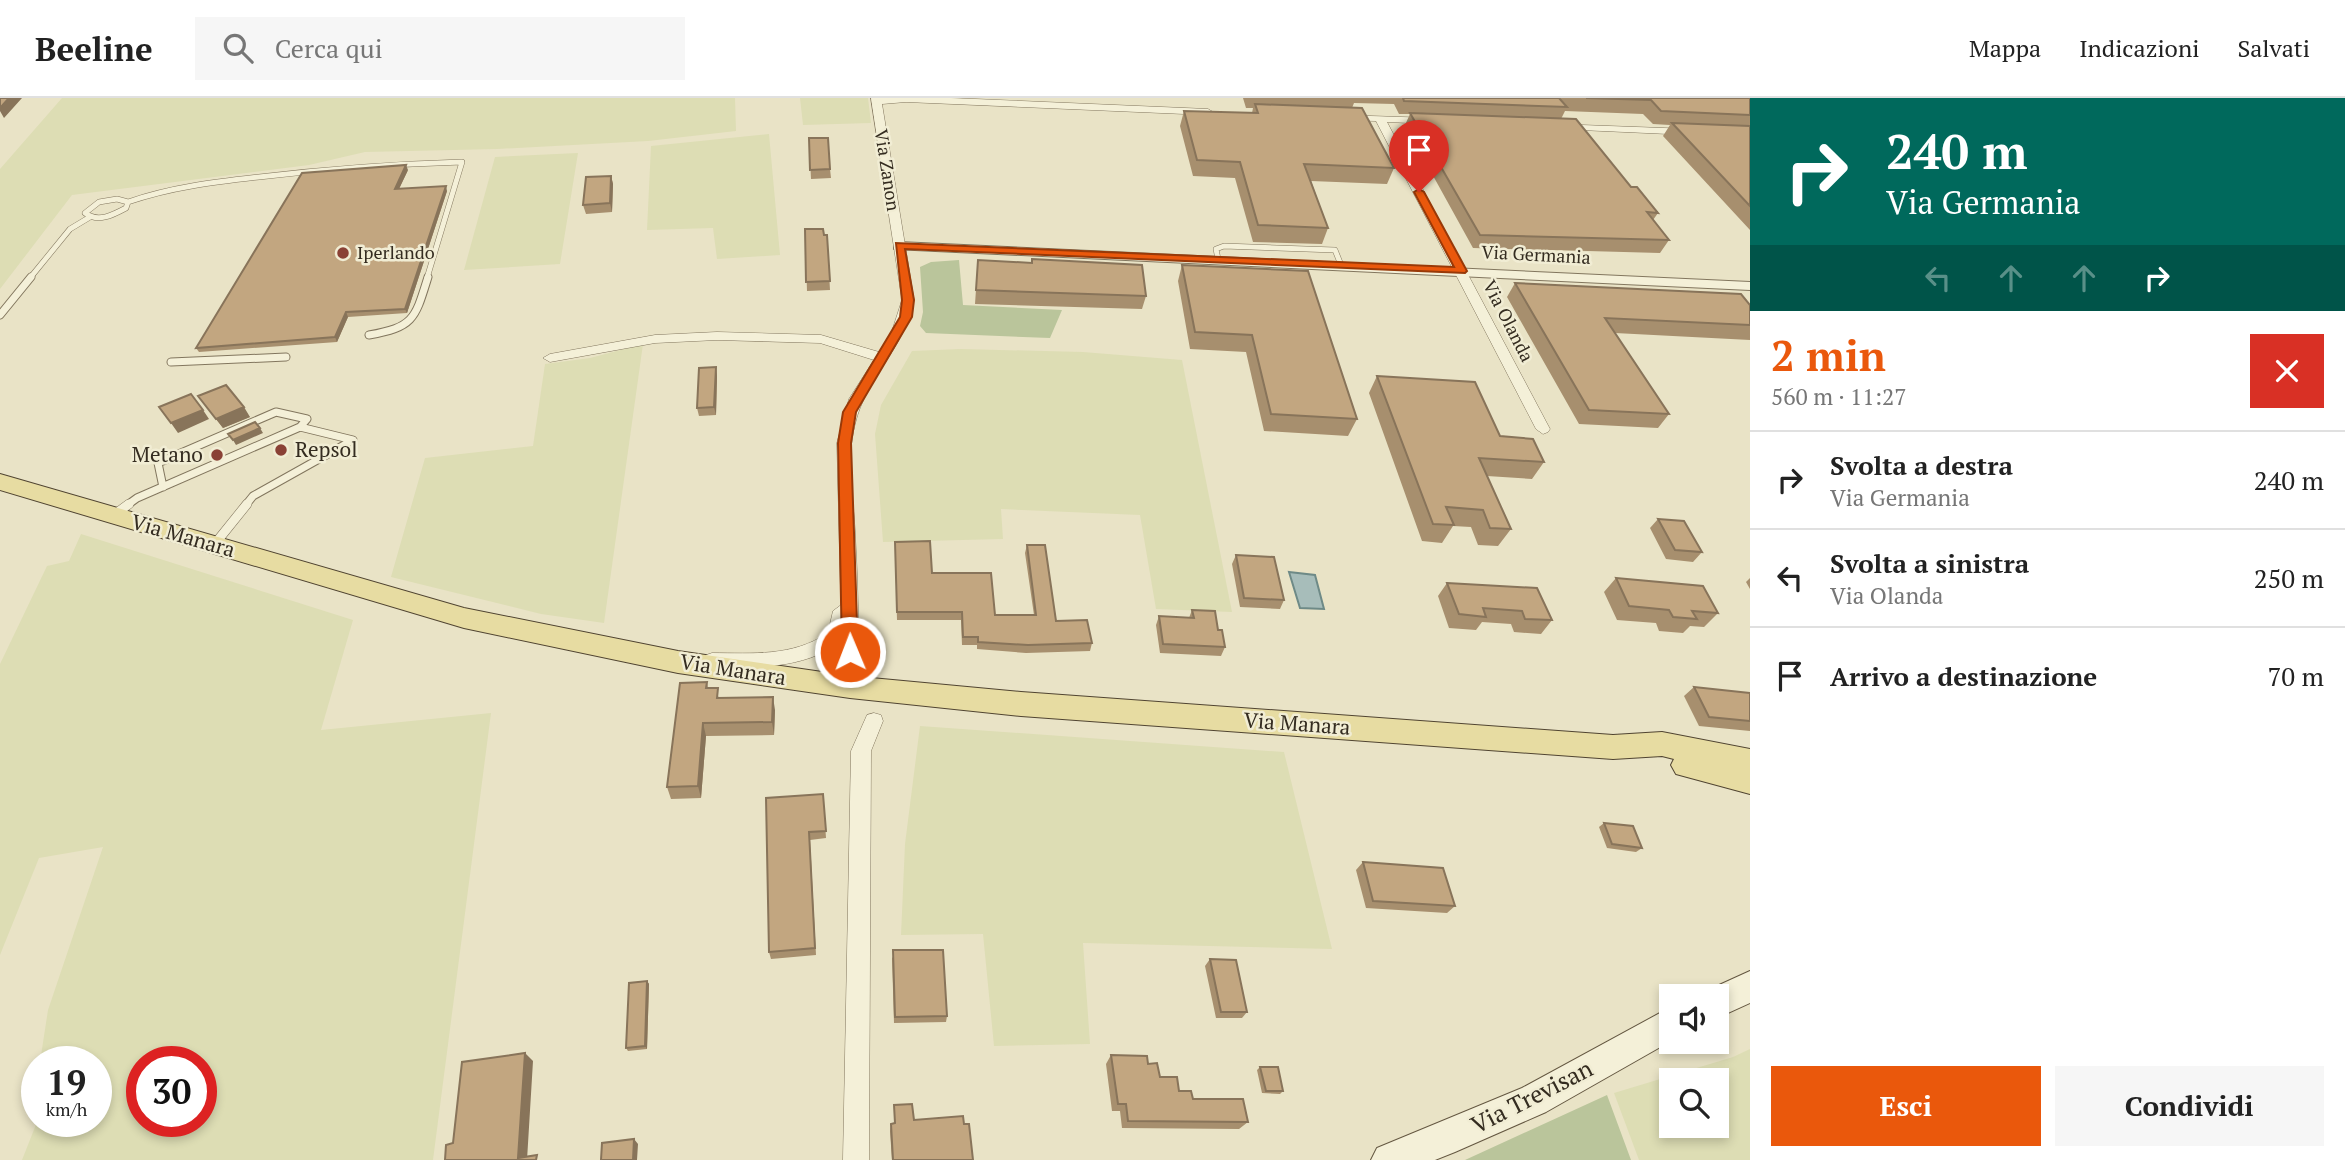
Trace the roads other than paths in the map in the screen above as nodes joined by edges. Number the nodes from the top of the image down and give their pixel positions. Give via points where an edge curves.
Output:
1 (876, 100) edge
2 (1218, 112) edge
3 (1326, 117) edge
4 (1380, 119) junction
5 (1440, 121) edge
6 (1546, 125) edge
7 (1698, 132) edge
8 (128, 202) junction
9 (90, 217) junction
10 (900, 246) junction
11 (1461, 271) junction
12 (1750, 286) edge
13 (0, 315) edge
14 (369, 335) dead end
15 (286, 357) dead end
16 (550, 358) dead end
17 (883, 358) junction
18 (171, 362) dead end
19 (300, 427) junction
20 (1543, 429) dead end
21 (0, 482) edge
22 (163, 487) junction
23 (113, 516) junction
24 (214, 546) junction
25 (848, 562) junction
26 (678, 662) junction
27 (850, 687) junction
28 (874, 721) dead end
29 (1614, 747) junction
30 (1750, 762) edge
31 (1750, 781) edge
32 (1750, 987) edge
33 (1729, 997) edge
34 (1659, 1030) edge
35 (856, 1160) edge
36 (1389, 1160) edge

1 - 2 street
1 - 10 street, Via Zanon
3 - 4 street
4 - 5 street
4 - 11 street, Via Olanda
6 - 7 street
8 - 9 lane via 116,214
8 - 9 lane via 115,199 94,204 85,213
8 - 14 lane via 155,192 306,170 462,162 417,312 397,330
9 - 13 lane via 70,229
10 - 11 street, Via Germania
10 - 17 street, Via Zanon via 906,317
11 - 12 street, Via Germania
11 - 20 street, Via Olanda
15 - 18 lane
16 - 17 street via 655,339 717,336 821,339
17 - 25 street, Via Zanon via 855,402 846,431
19 - 22 lane
19 - 22 lane via 307,419 276,412 158,463
19 - 24 lane via 353,440 253,496
21 - 23 main road, Via Manara
22 - 23 lane via 137,498
23 - 24 main road, Via Manara
24 - 26 main road, Via Manara via 464,618
25 - 26 street, Via Zanon via 836,637 813,653 795,658
25 - 27 street, Via Zanon
26 - 27 main road, Via Manara
27 - 29 main road, Via Manara via 1021,704
28 - 35 street via 861,751
29 - 30 main road, Via Manara via 1662,744
29 - 31 main road, Via Manara
32 - 33 main road
34 - 36 main road, Via Trevisan via 1534,1100

